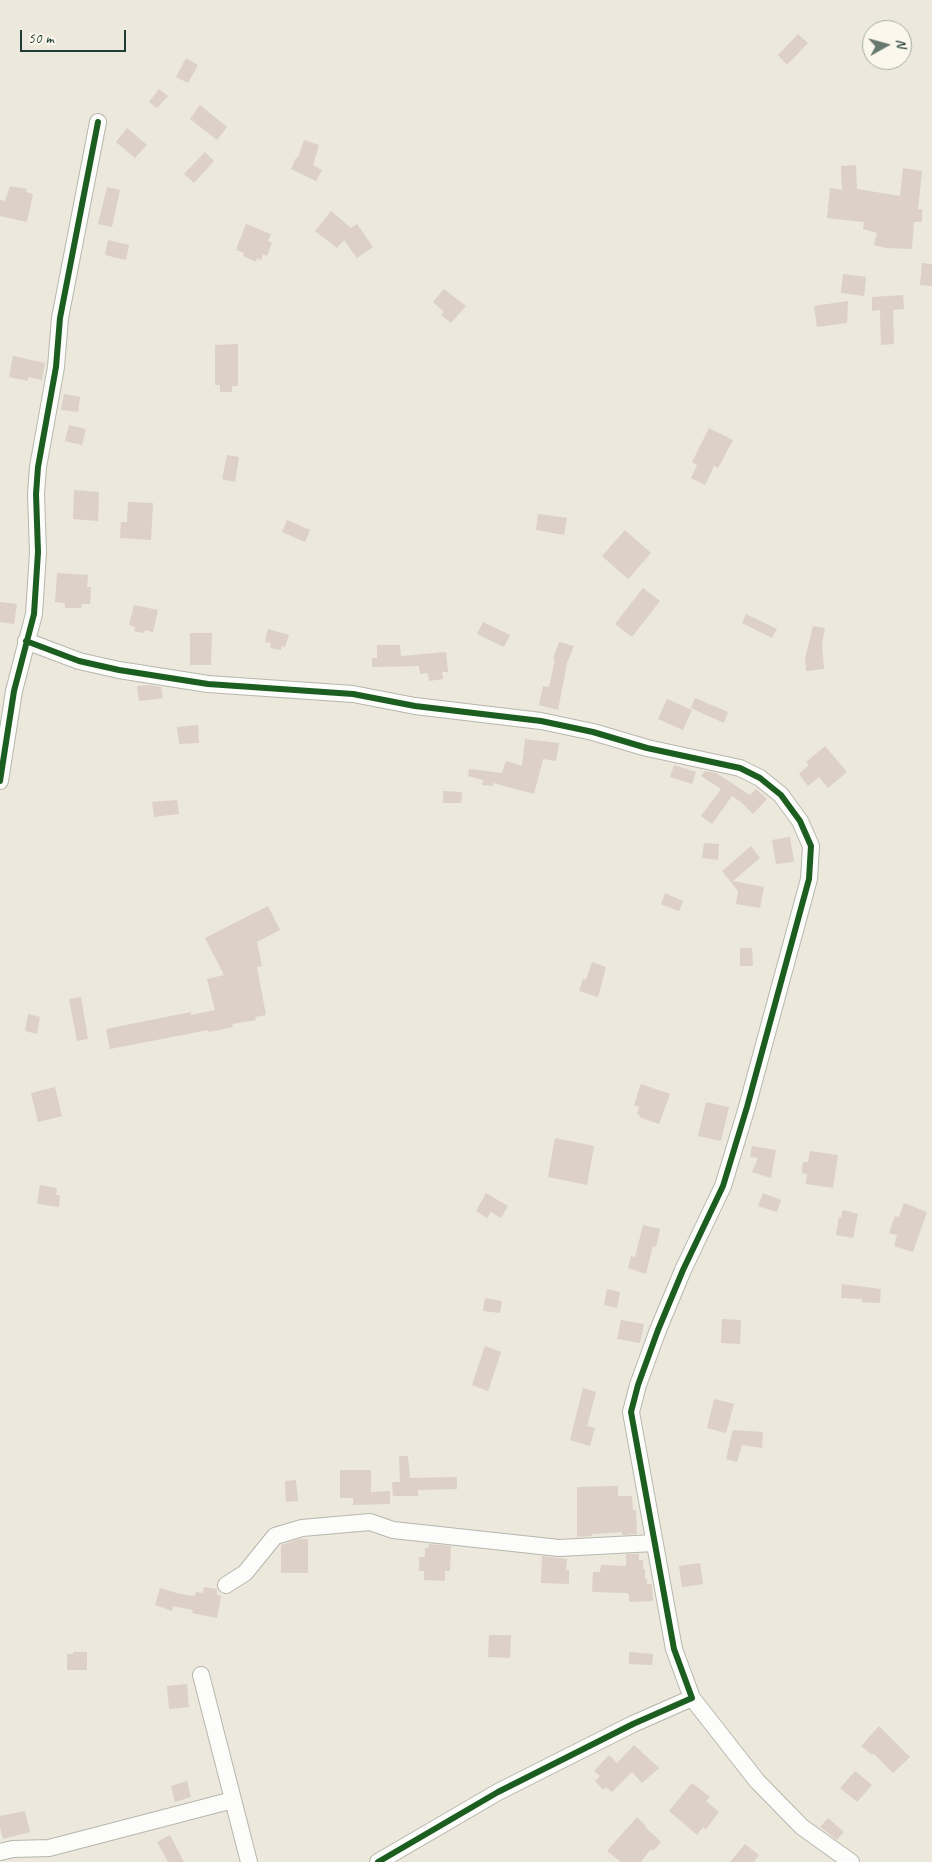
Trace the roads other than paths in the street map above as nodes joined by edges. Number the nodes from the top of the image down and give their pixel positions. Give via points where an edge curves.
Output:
1 (98, 122) dead end
2 (26, 641) junction
3 (0, 781) edge
4 (654, 1543) junction
5 (226, 1584) dead end
6 (202, 1675) dead end
7 (692, 1698) junction
8 (233, 1800) junction
9 (0, 1852) edge
10 (249, 1862) edge
11 (378, 1862) edge
12 (851, 1862) edge

1 - 2 street via 60,318 56,366 38,467 35,600
2 - 3 street via 14,690
2 - 4 street via 79,661 118,670 208,684 352,694 414,706 541,721 593,732 646,748 740,768 760,778 781,795 800,821 811,846 809,879 747,1107 723,1186 658,1330 631,1412
4 - 5 street via 559,1548 393,1530 370,1522 302,1528 275,1536 245,1573
4 - 7 street via 674,1649
6 - 8 street
7 - 11 street via 498,1792
7 - 12 street via 763,1787 802,1827
8 - 9 street via 50,1848
8 - 10 street

